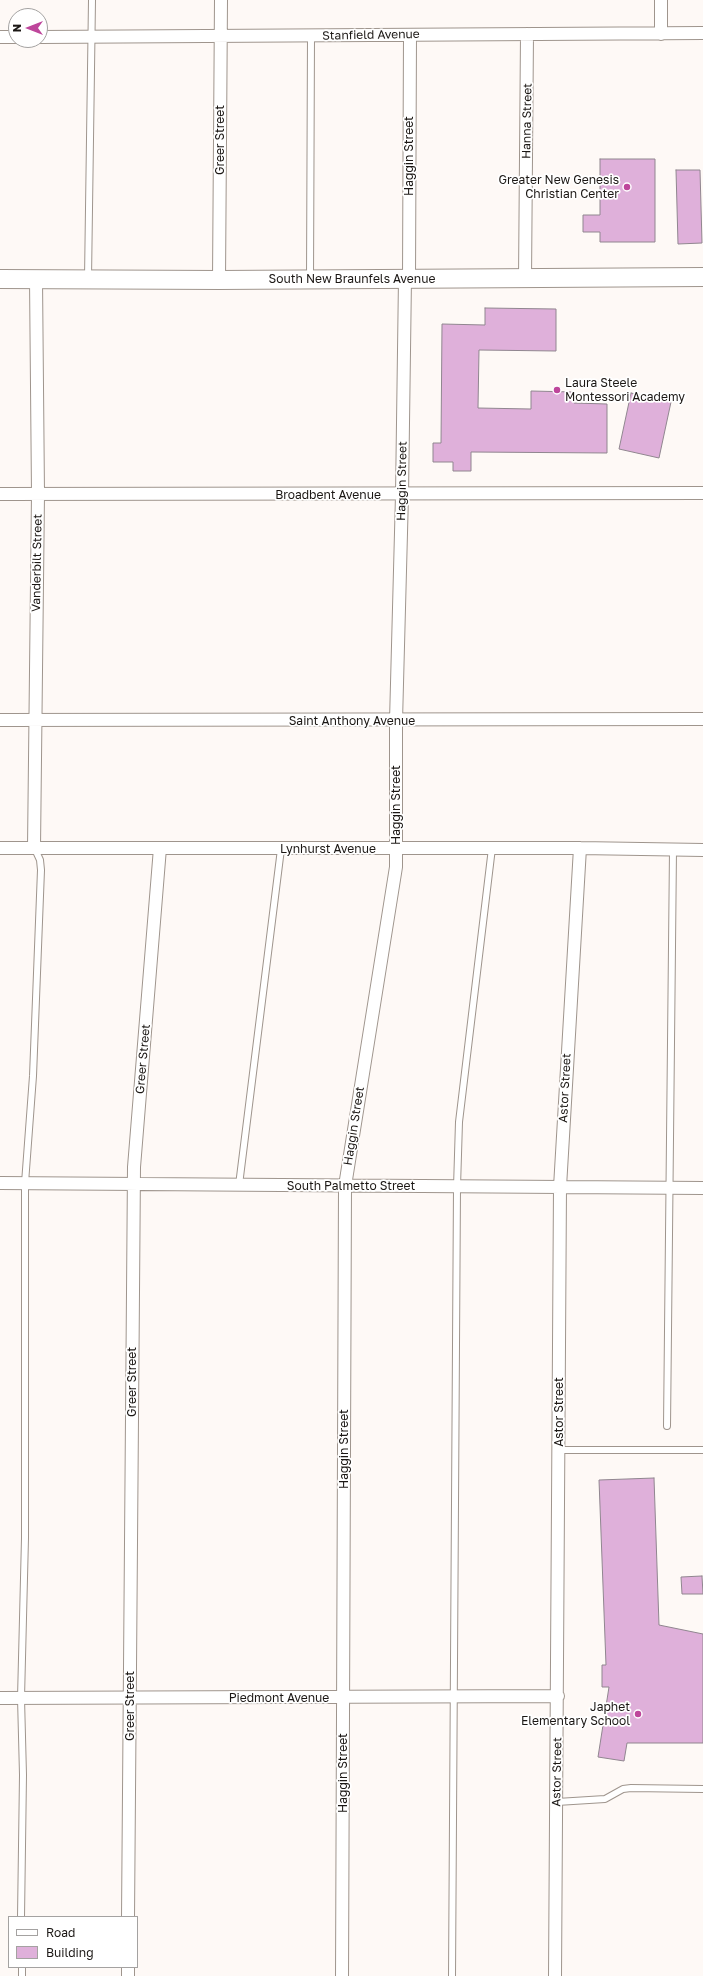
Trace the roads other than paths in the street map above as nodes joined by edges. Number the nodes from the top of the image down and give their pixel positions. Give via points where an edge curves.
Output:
1 (92, 0) edge
2 (221, 0) edge
3 (661, 0) edge
4 (703, 33) edge
5 (527, 34) junction
6 (661, 34) junction
7 (410, 35) junction
8 (311, 36) junction
9 (48, 37) edge
10 (92, 37) junction
11 (221, 37) junction
12 (703, 277) edge
13 (407, 278) junction
14 (0, 279) edge
15 (36, 279) junction
16 (310, 279) junction
17 (525, 279) junction
18 (88, 280) junction
19 (219, 280) junction
20 (703, 493) edge
21 (0, 494) edge
22 (38, 494) junction
23 (402, 495) junction
24 (703, 719) edge
25 (0, 720) edge
26 (35, 720) junction
27 (396, 721) junction
28 (34, 847) junction
29 (0, 848) edge
30 (160, 848) junction
31 (492, 848) junction
32 (580, 848) junction
33 (281, 849) junction
34 (396, 849) junction
35 (673, 850) junction
36 (703, 850) edge
37 (0, 1183) edge
38 (25, 1184) junction
39 (133, 1185) junction
40 (238, 1185) junction
41 (345, 1186) junction
42 (457, 1187) junction
43 (560, 1187) junction
44 (669, 1188) junction
45 (703, 1188) edge
46 (667, 1426) dead end
47 (559, 1450) junction
48 (703, 1450) edge
49 (558, 1696) junction
50 (453, 1697) junction
51 (0, 1698) edge
52 (21, 1698) junction
53 (130, 1698) junction
54 (343, 1698) junction
55 (703, 1789) edge
56 (557, 1802) junction
57 (22, 1916) edge
58 (128, 1916) edge
59 (342, 1976) edge
60 (452, 1976) edge
61 (555, 1976) edge

1 - 10 lane
2 - 11 street, Greer Street
3 - 6 street
4 - 6 street, Stanfield Avenue
5 - 6 street, Stanfield Avenue
5 - 7 street, Stanfield Avenue
5 - 17 street, Hanna Street
7 - 8 street, Stanfield Avenue
7 - 13 street, Haggin Street
8 - 11 street, Stanfield Avenue
8 - 16 lane
9 - 10 street, Stanfield Avenue
10 - 11 street, Stanfield Avenue
10 - 18 lane
11 - 19 street, Greer Street
12 - 17 main road, South New Braunfels Avenue
13 - 16 main road, South New Braunfels Avenue
13 - 17 main road, South New Braunfels Avenue
13 - 23 street, Haggin Street
14 - 15 main road, South New Braunfels Avenue
15 - 18 main road, South New Braunfels Avenue
15 - 22 street, Vanderbilt Street
16 - 19 main road, South New Braunfels Avenue
18 - 19 main road, South New Braunfels Avenue
20 - 23 street, Broadbent Avenue
21 - 22 street, Broadbent Avenue
22 - 23 street, Broadbent Avenue
22 - 26 street, Vanderbilt Street
23 - 27 street, Haggin Street
24 - 27 street, Saint Anthony Avenue
25 - 26 street, Saint Anthony Avenue
26 - 27 street, Saint Anthony Avenue
26 - 28 street, Vanderbilt Street
27 - 34 street, Haggin Street
28 - 29 street, Lynhurst Avenue
28 - 30 street, Lynhurst Avenue
28 - 38 lane via 41,870 33,1076
30 - 33 street, Lynhurst Avenue
30 - 39 street, Greer Street
31 - 32 street, Lynhurst Avenue
31 - 34 street, Lynhurst Avenue
31 - 42 lane via 459,1122
32 - 35 street, Lynhurst Avenue
32 - 43 street, Astor Street
33 - 34 street, Lynhurst Avenue
33 - 40 lane
34 - 41 street, Haggin Street via 396,867
35 - 36 street, Lynhurst Avenue
35 - 44 lane
37 - 38 street, South Palmetto Street
38 - 39 street, South Palmetto Street
38 - 52 lane
39 - 40 street, South Palmetto Street
39 - 53 street, Greer Street
40 - 41 street, South Palmetto Street
41 - 42 street, South Palmetto Street
41 - 54 street, Haggin Street
42 - 43 street, South Palmetto Street
42 - 50 lane
43 - 44 street, South Palmetto Street
43 - 47 street, Astor Street
44 - 45 street, South Palmetto Street
44 - 46 lane
47 - 48 lane
47 - 49 street, Astor Street
49 - 50 street, Piedmont Avenue
49 - 56 street, Astor Street
50 - 54 street, Piedmont Avenue
50 - 60 lane
51 - 52 street, Piedmont Avenue
52 - 53 street, Piedmont Avenue
52 - 57 lane
53 - 54 street, Piedmont Avenue
53 - 58 street, Greer Street
54 - 59 street, Haggin Street
55 - 56 lane via 631,1788 623,1789 605,1799
56 - 61 street, Astor Street

